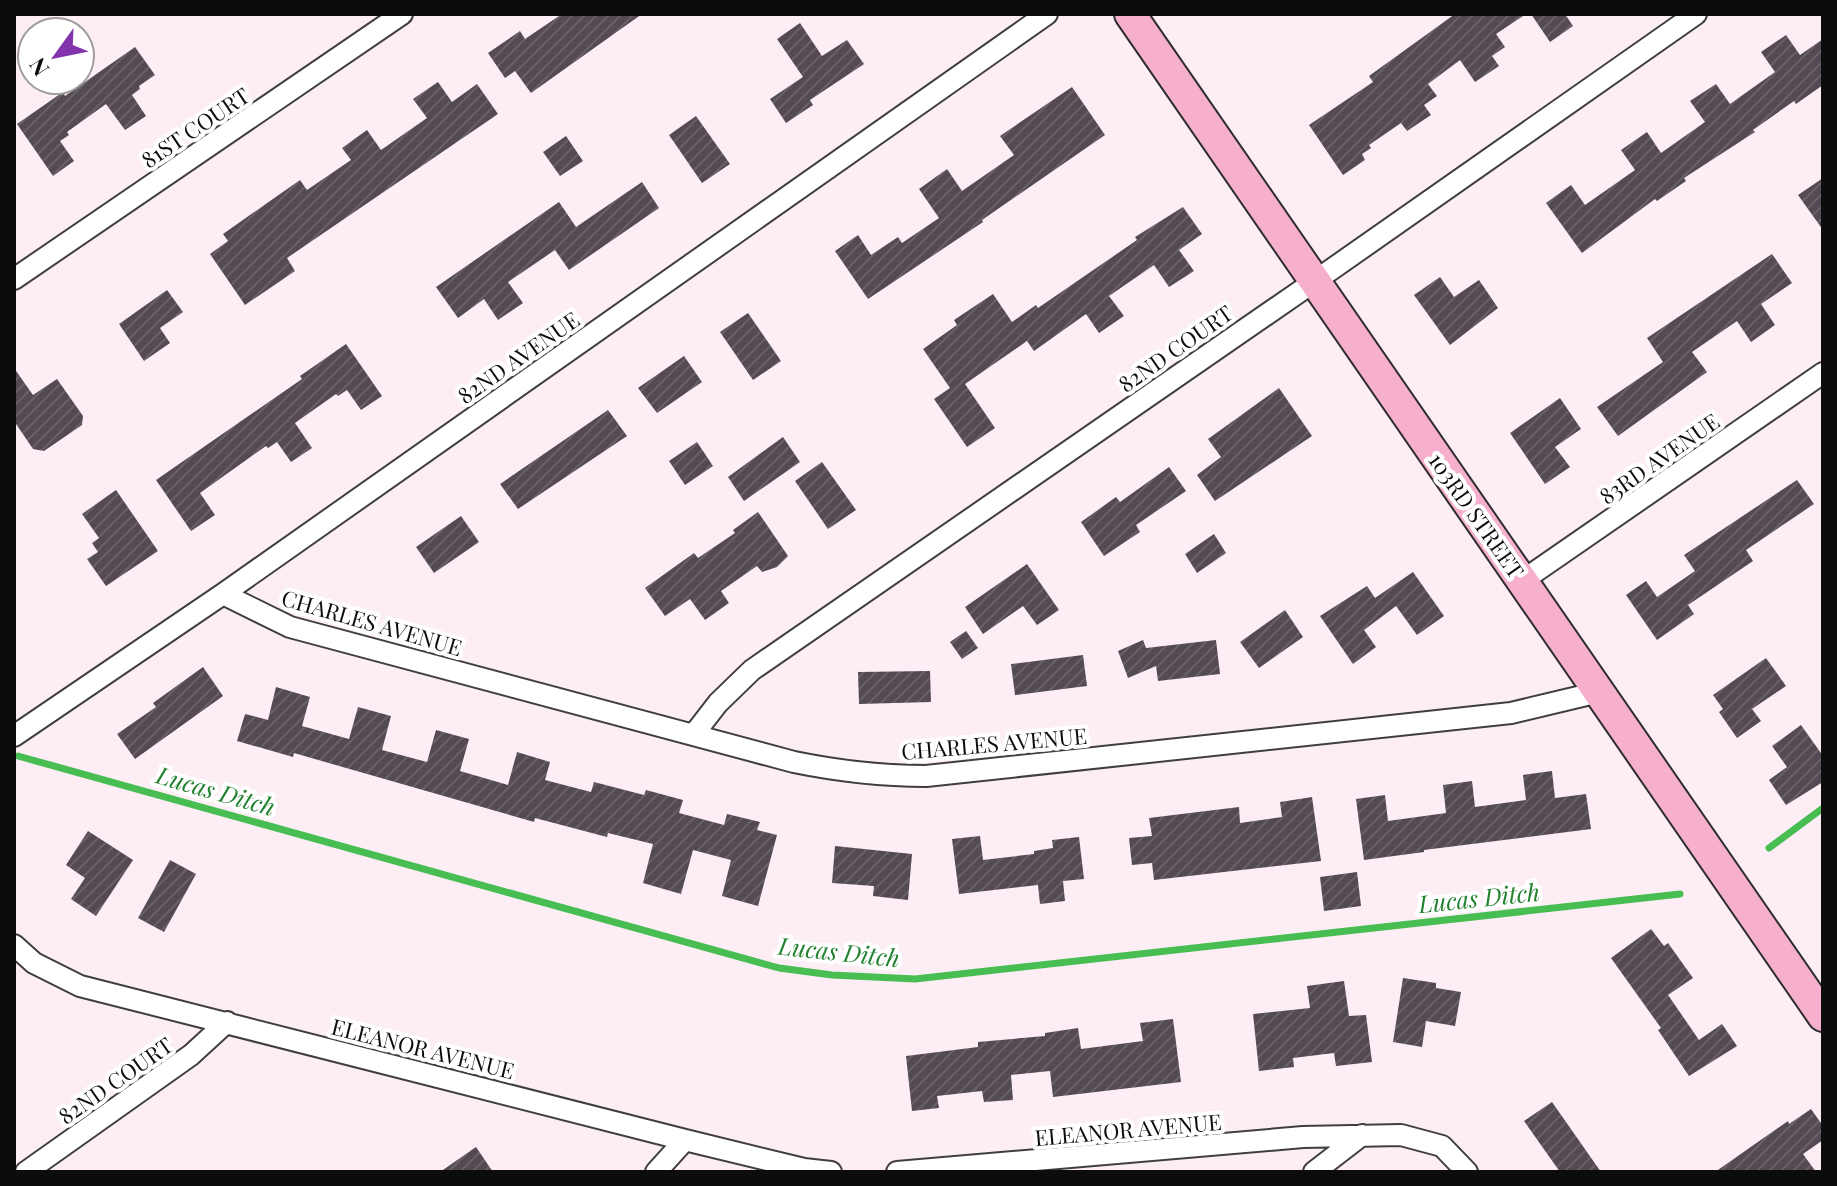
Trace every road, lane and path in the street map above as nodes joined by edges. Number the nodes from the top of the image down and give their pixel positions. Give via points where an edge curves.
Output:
1 (402, 14) edge
2 (1047, 14) edge
3 (1130, 14) edge
4 (1696, 14) edge
5 (14, 279) edge
6 (1315, 281) junction
7 (1823, 373) edge
8 (1522, 581) junction
9 (223, 594) junction
10 (1599, 692) junction
11 (694, 734) junction
12 (14, 736) edge
13 (14, 945) edge
14 (1823, 1016) edge
15 (227, 1022) junction
16 (1362, 1135) junction
17 (685, 1140) junction
18 (26, 1172) edge
19 (656, 1172) edge
20 (831, 1172) edge
21 (897, 1172) edge
22 (1314, 1172) edge
23 (1467, 1172) edge

1 - 5 street, 81ST COURT
2 - 9 street, 82ND AVENUE
3 - 6 street, 103RD STREET
4 - 6 street, 82ND COURT
6 - 8 street, 103RD STREET
6 - 11 street, 82ND COURT via 752,670
7 - 8 street, 83RD AVENUE
8 - 10 street, 103RD STREET
9 - 11 street, CHARLES AVENUE via 290,627
9 - 12 street, 82ND AVENUE
10 - 11 street, CHARLES AVENUE via 1511,713 926,776 837,771
10 - 14 street, 103RD STREET
13 - 15 street, ELEANOR AVENUE via 34,963 80,986
15 - 17 street, ELEANOR AVENUE
15 - 18 street, 82ND COURT via 191,1055
16 - 21 street, ELEANOR AVENUE
16 - 22 street
16 - 23 street, ELEANOR AVENUE via 1401,1135 1442,1146
17 - 19 street
17 - 20 street, ELEANOR AVENUE

